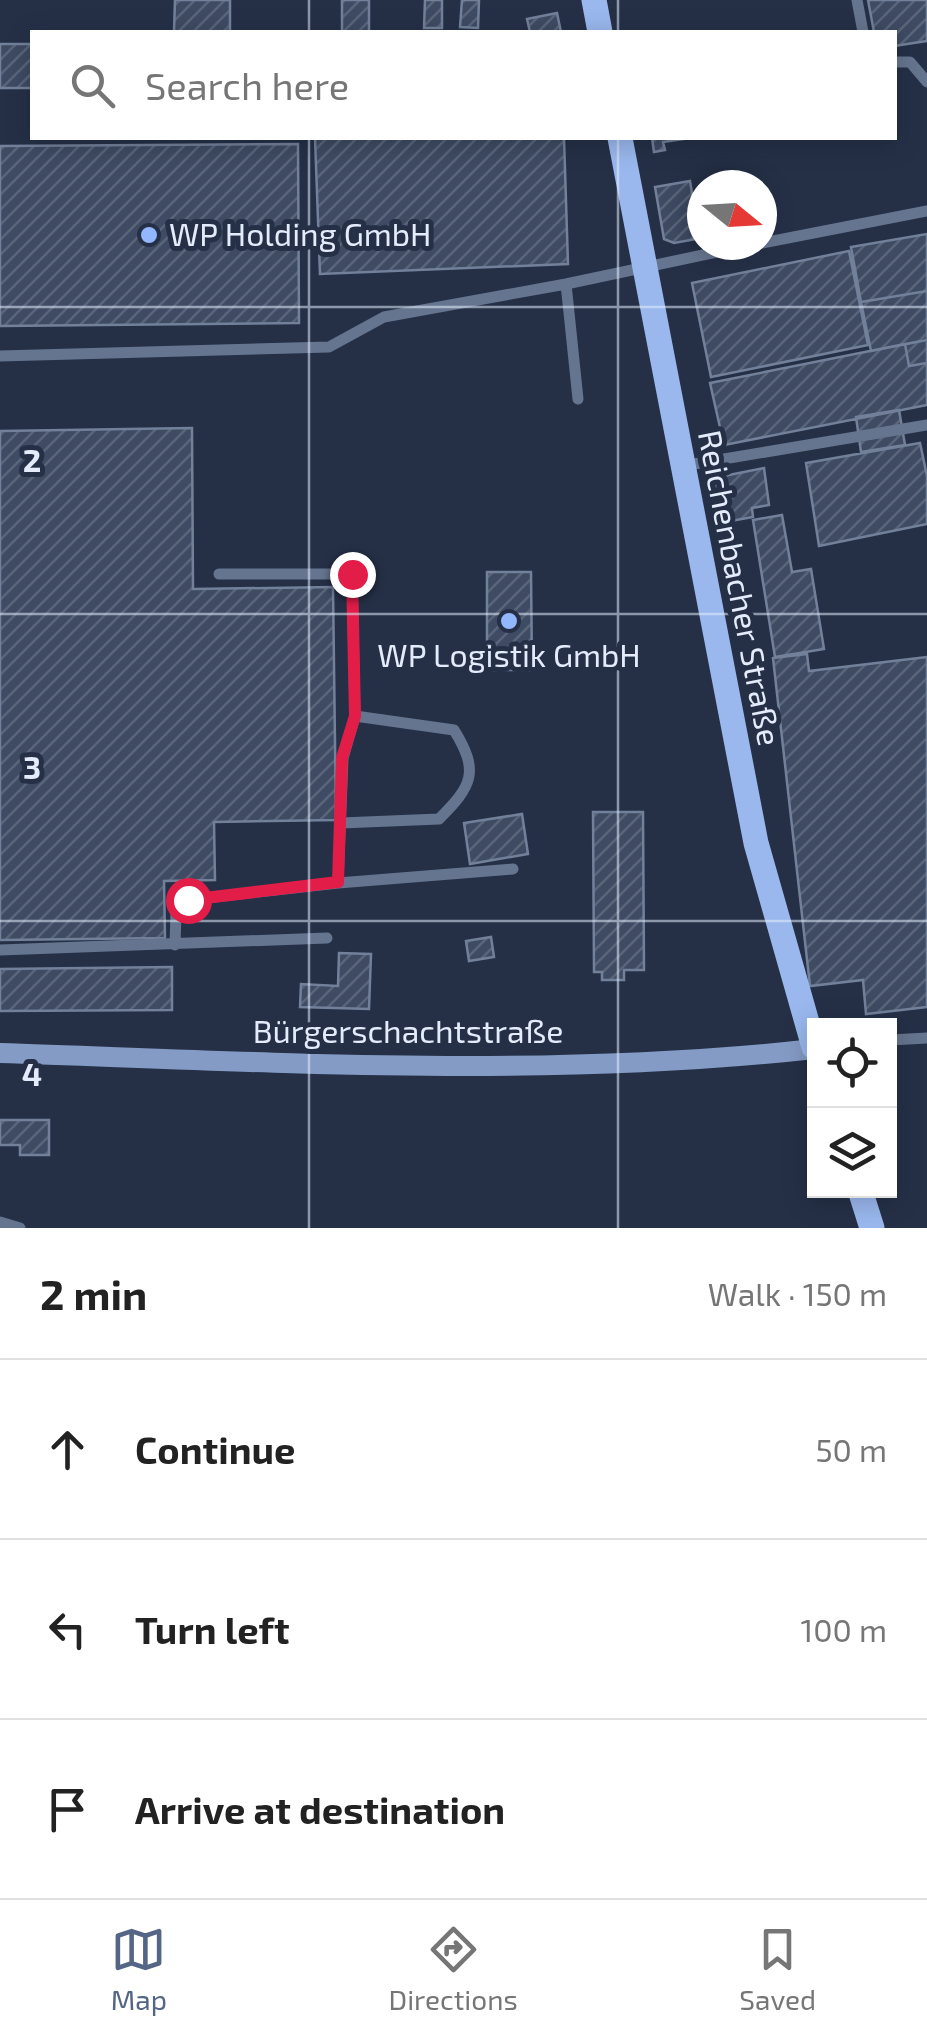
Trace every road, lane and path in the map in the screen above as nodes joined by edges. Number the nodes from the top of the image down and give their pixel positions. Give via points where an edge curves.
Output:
1 (594, 0) edge
2 (858, 0) edge
3 (600, 30) edge
4 (862, 30) edge
5 (897, 62) edge
6 (927, 82) edge
7 (620, 140) edge
8 (927, 211) edge
9 (777, 240) edge
10 (687, 257) edge
11 (644, 266) junction
12 (566, 284) junction
13 (0, 356) edge
14 (578, 399) dead end
15 (927, 424) edge
16 (682, 466) junction
17 (219, 574) dead end
18 (355, 716) junction
19 (340, 823) junction
20 (513, 869) dead end
21 (338, 882) junction
22 (327, 938) dead end
23 (174, 945) junction
24 (0, 950) edge
25 (807, 1023) edge
26 (927, 1038) edge
27 (897, 1040) edge
28 (807, 1049) edge
29 (0, 1052) edge
30 (863, 1198) edge
31 (0, 1222) edge
32 (20, 1228) edge
33 (872, 1228) edge

1 - 3 main road
2 - 4 lane
5 - 6 lane via 910,62
7 - 11 main road, Reichenbacher Straße
8 - 9 lane
10 - 11 lane
11 - 12 lane
11 - 16 main road, Reichenbacher Straße
12 - 13 lane via 384,317 329,346
12 - 14 lane
15 - 16 lane
16 - 25 main road, Reichenbacher Straße via 756,843
17 - 18 lane via 352,574
18 - 19 lane via 342,758
18 - 19 lane via 454,730 470,756 466,792 440,820
19 - 21 lane
20 - 21 lane
21 - 23 lane via 188,900 176,912
22 - 23 lane
23 - 24 lane
26 - 27 lane
28 - 29 main road, Bürgerschachtstraße via 709,1060 505,1065
30 - 33 main road
31 - 32 lane

